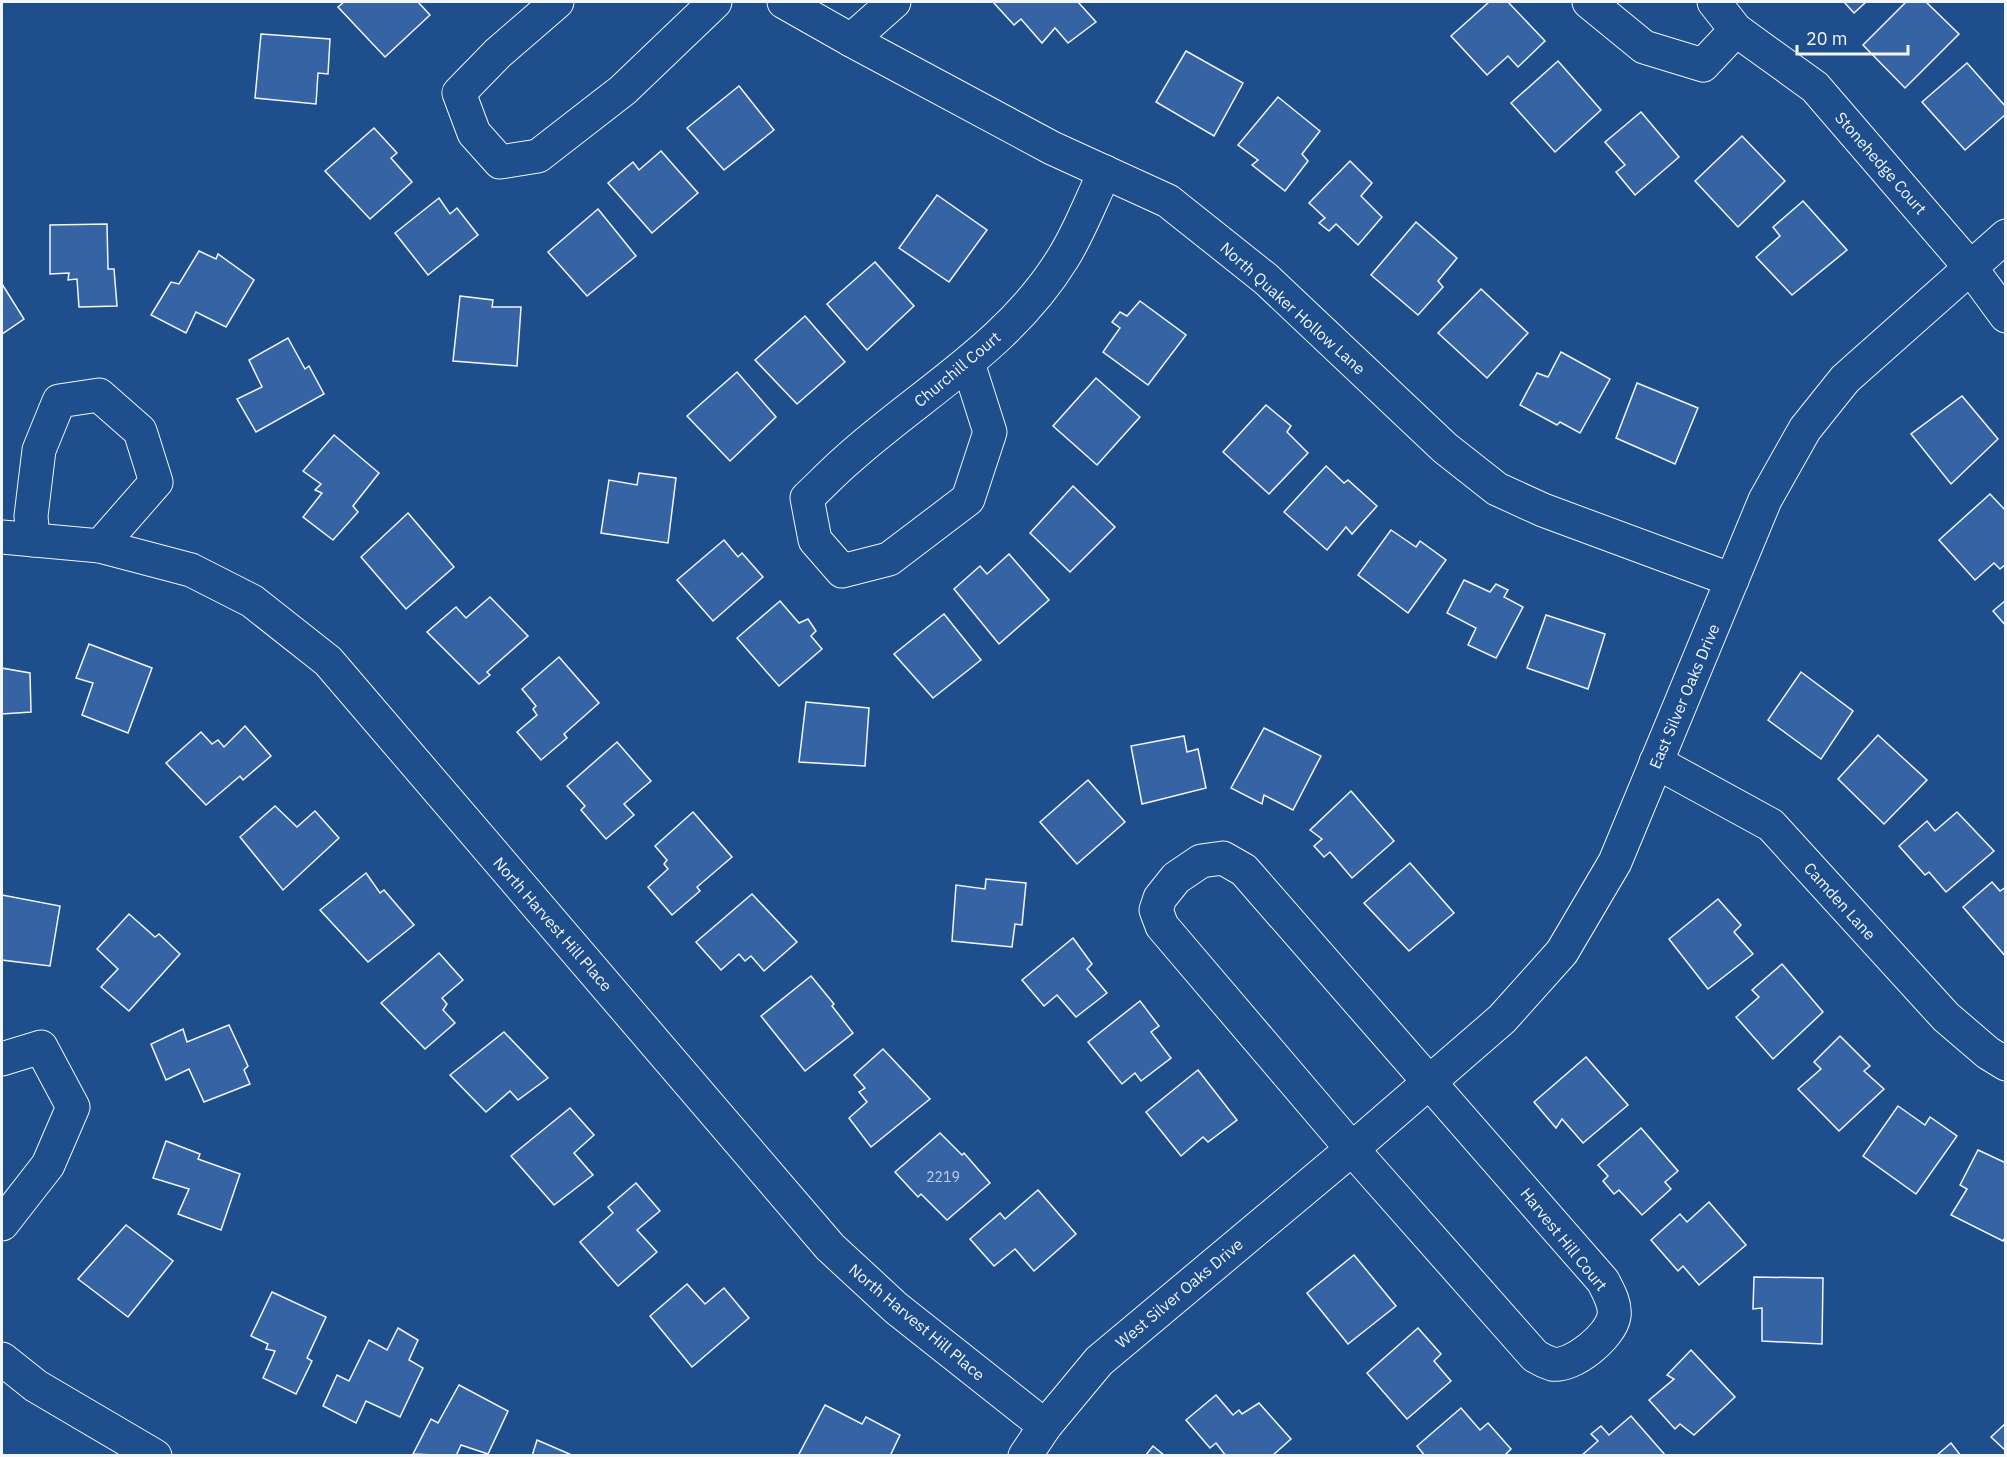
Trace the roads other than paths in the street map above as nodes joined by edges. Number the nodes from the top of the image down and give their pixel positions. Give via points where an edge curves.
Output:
1 (557, 2) edge
2 (715, 2) edge
3 (784, 2) edge
4 (894, 2) edge
5 (1589, 2) edge
6 (1714, 2) edge
7 (1736, 30) junction
8 (851, 40) junction
9 (1105, 172) junction
10 (2006, 236) edge
11 (1970, 267) junction
12 (2006, 316) edge
13 (968, 363) junction
14 (17, 539) edge
15 (100, 546) junction
16 (1732, 580) junction
17 (1656, 762) junction
18 (2, 1059) edge
19 (2006, 1064) edge
20 (1431, 1082) junction
21 (1352, 1149) junction
22 (2, 1224) edge
23 (2, 1359) edge
24 (1045, 1426) junction
25 (155, 1455) edge
26 (1025, 1455) edge

1 - 2 street via 498,52 459,93 474,133 500,162 538,156 622,90
3 - 8 street, North Quaker Hollow Lane
4 - 8 street
5 - 7 street via 1644,47 1703,65
6 - 7 street, Stonehedge Court
7 - 11 street, Stonehedge Court via 1815,87
8 - 9 street, North Quaker Hollow Lane via 1052,148
9 - 13 street, Churchill Court via 1063,258 1031,301
9 - 16 street, North Quaker Hollow Lane via 1168,201 1257,272 1445,448 1497,489
10 - 11 street, East Silver Oaks Drive
11 - 12 street, Stonehedge Court
11 - 16 street, East Silver Oaks Drive via 1845,379 1805,429 1765,500
13 - 13 street, Churchill Court via 847,460 807,498 815,540 842,571 889,559 968,499 990,432
14 - 15 street, North Harvest Hill Place
14 - 15 street via 31,516 39,450 59,401 99,395 140,431 156,482
15 - 24 street, North Harvest Hill Place via 191,570 252,601 328,661 830,1246 896,1308
16 - 17 street, East Silver Oaks Drive
17 - 19 street, Camden Lane via 1771,825 1946,1017
17 - 20 street, East Silver Oaks Drive via 1615,862 1562,952 1502,1019
18 - 22 street via 41,1047 73,1107 48,1165
20 - 21 street, East Silver Oaks Drive
20 - 21 street, Harvest Hill Court via 1603,1281 1614,1315 1609,1329 1592,1347 1572,1362 1553,1364 1535,1356
20 - 21 street, Harvest Hill Court via 1244,870 1223,858 1201,861 1176,878 1156,910 1162,926
21 - 24 street, West Silver Oaks Drive via 1099,1361
23 - 25 street via 36,1386
24 - 26 street, West Silver Oaks Drive

